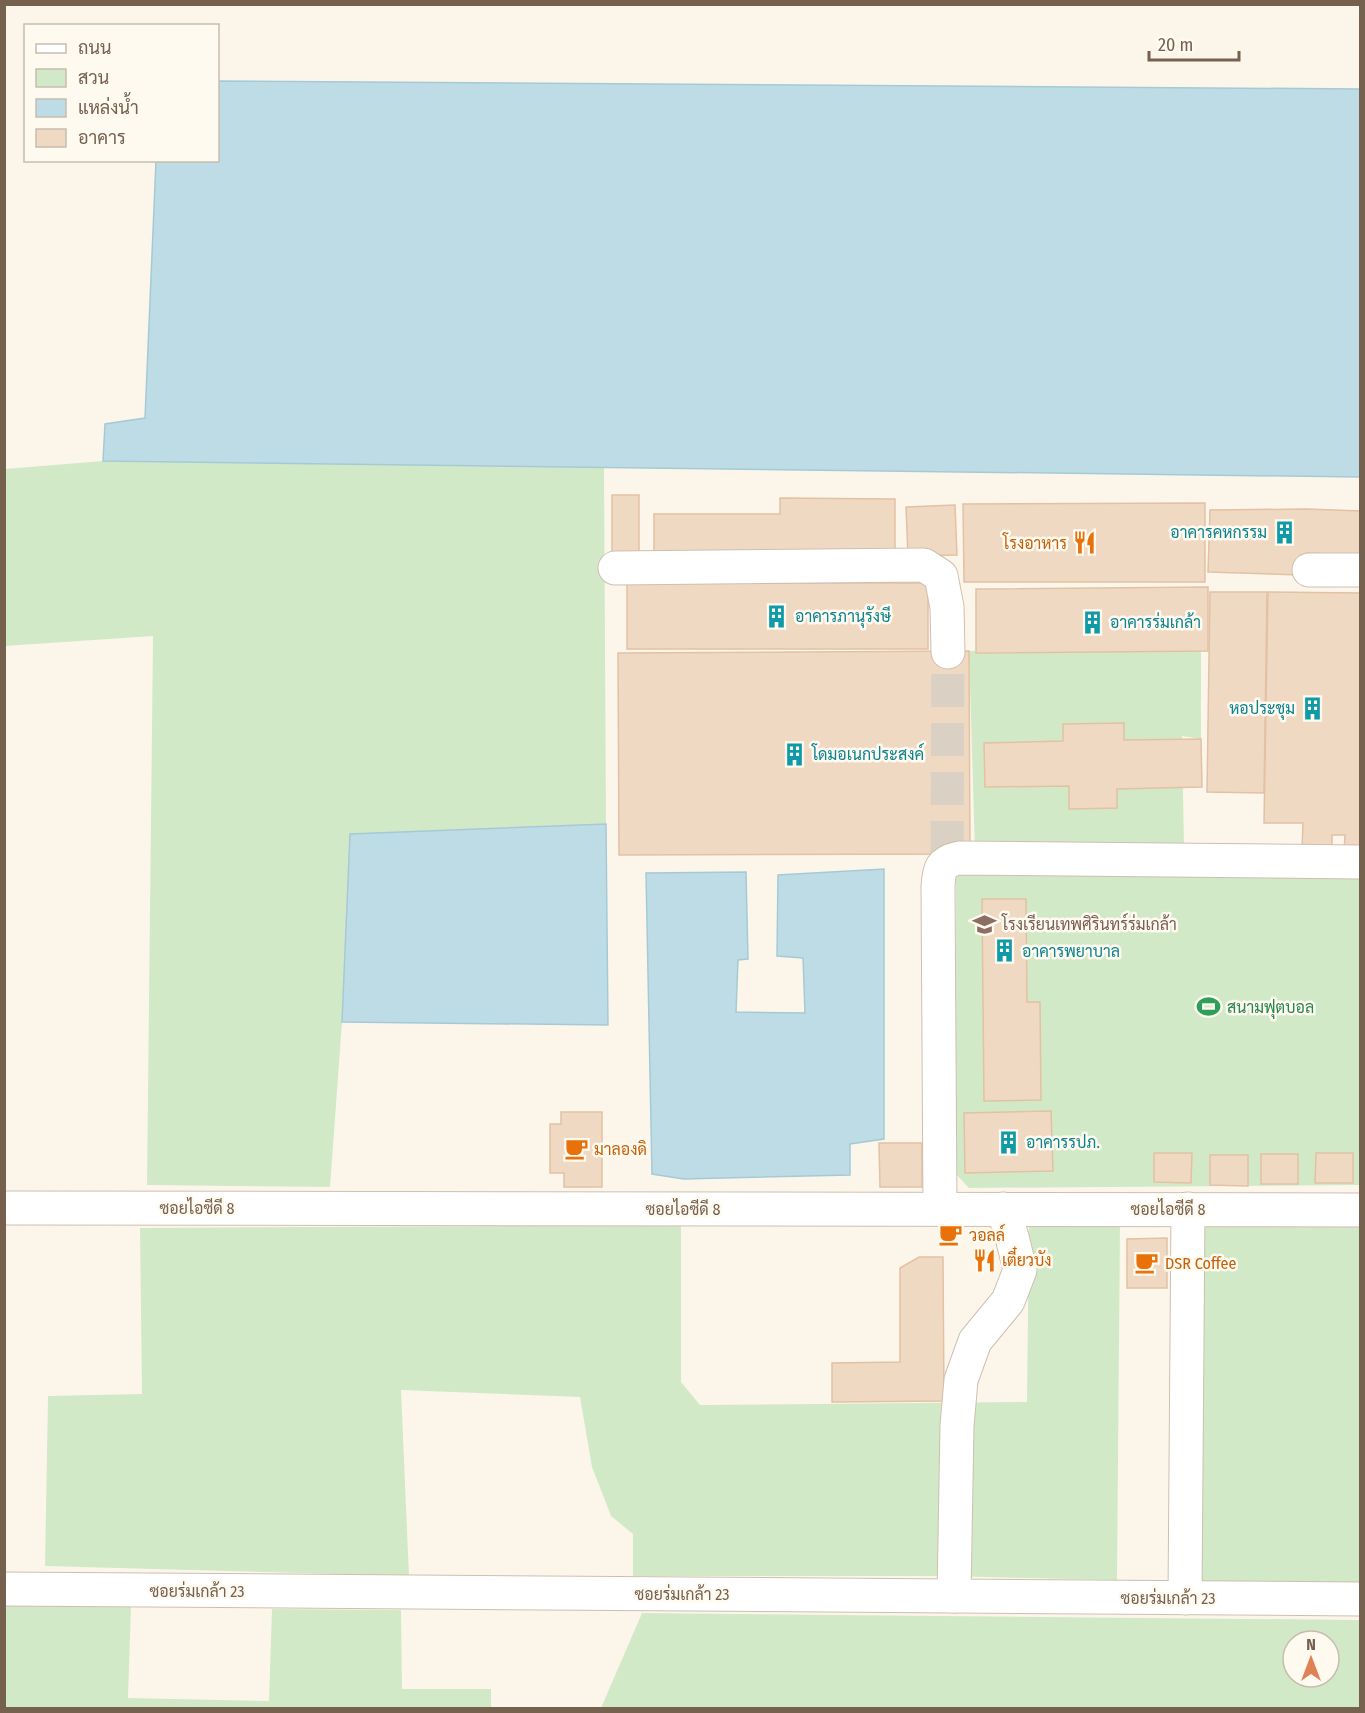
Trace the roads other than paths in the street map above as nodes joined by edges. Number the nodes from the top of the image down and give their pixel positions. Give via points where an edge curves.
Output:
1 (615, 568) dead end
2 (1309, 570) dead end
3 (1360, 570) edge
4 (948, 652) tunnel mouth
5 (1360, 862) edge
6 (4, 1208) edge
7 (940, 1209) junction
8 (1003, 1209) junction
9 (1188, 1209) junction
10 (1360, 1210) edge
11 (4, 1589) edge
12 (954, 1596) junction
13 (1185, 1598) junction
14 (1360, 1599) edge

1 - 4 street via 924,565 941,576 947,607
2 - 3 street
5 - 7 street via 948,857 938,886
6 - 7 street, ซอยไอซีดี 8
7 - 8 street, ซอยไอซีดี 8
8 - 9 street, ซอยไอซีดี 8
8 - 12 street via 1020,1270 1008,1301 975,1341 961,1380
9 - 10 street, ซอยไอซีดี 8
9 - 13 street
11 - 12 street, ซอยร่มเกล้า 23
12 - 13 street, ซอยร่มเกล้า 23
13 - 14 street, ซอยร่มเกล้า 23

